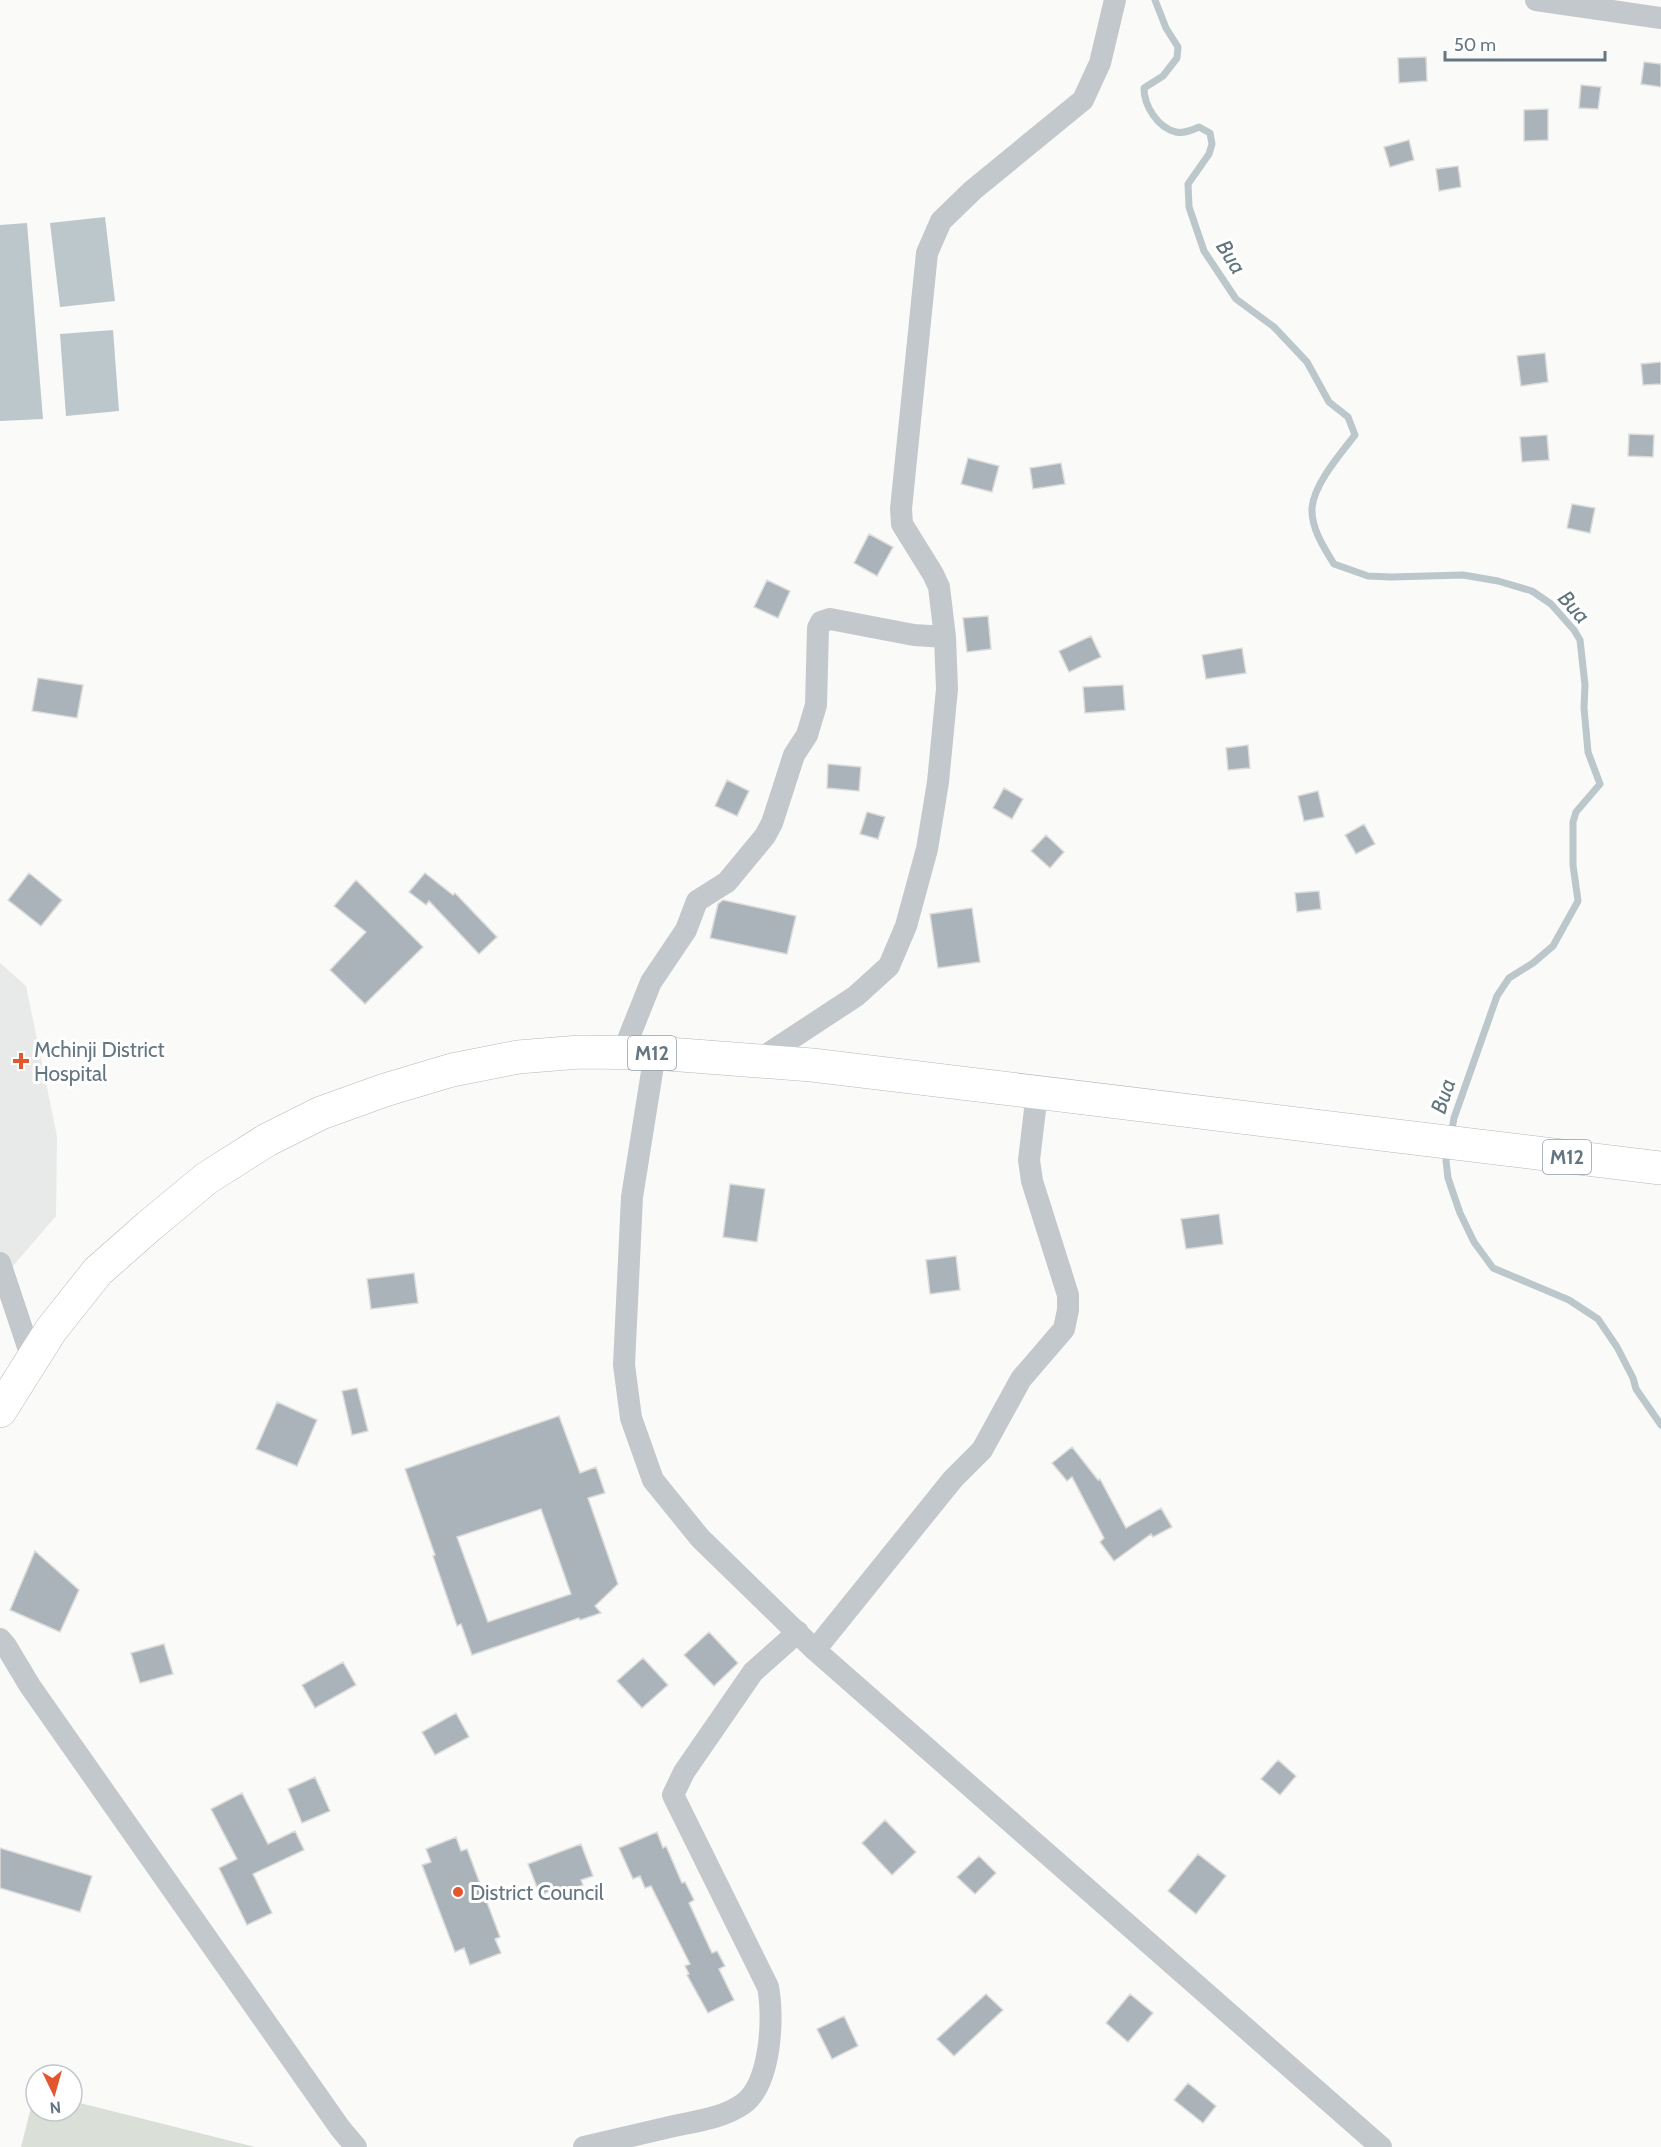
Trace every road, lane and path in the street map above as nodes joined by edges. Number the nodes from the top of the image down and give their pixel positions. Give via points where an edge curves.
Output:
1 (1115, 0) edge
2 (1536, 0) edge
3 (1661, 18) edge
4 (945, 637) junction
5 (623, 1052) junction
6 (655, 1053) junction
7 (757, 1061) junction
8 (1037, 1093) junction
9 (1661, 1168) edge
10 (0, 1263) edge
11 (32, 1359) junction
12 (0, 1411) edge
13 (798, 1632) junction
14 (0, 1639) edge
15 (815, 1650) junction
16 (341, 2138) edge
17 (356, 2147) edge
18 (584, 2147) edge
19 (1381, 2147) edge

1 - 4 street via 1100,63 1083,100 941,220 927,253 901,508 902,524 939,587
2 - 3 street
4 - 5 street via 830,619 822,622 818,628 816,705 807,735 794,755 772,823 727,882 698,901 686,930 651,982
4 - 7 street via 947,689 938,782 927,849 898,946 889,966 856,996
5 - 6 highway, M12
5 - 11 highway, M12 via 518,1057 452,1070 321,1113 267,1140 207,1178 98,1271
6 - 7 highway, M12
6 - 13 street via 632,1197 624,1365 631,1418 653,1480 700,1538
7 - 8 highway, M12
8 - 9 highway, M12
8 - 15 street via 1029,1160 1068,1295 1064,1329 1022,1379 982,1450 953,1479
10 - 11 street
11 - 12 highway, M12
13 - 15 street
13 - 18 street via 753,1672 684,1772 673,1795 768,1987 768,2054 760,2080 745,2103 720,2116
14 - 16 street
15 - 19 street
16 - 17 street

